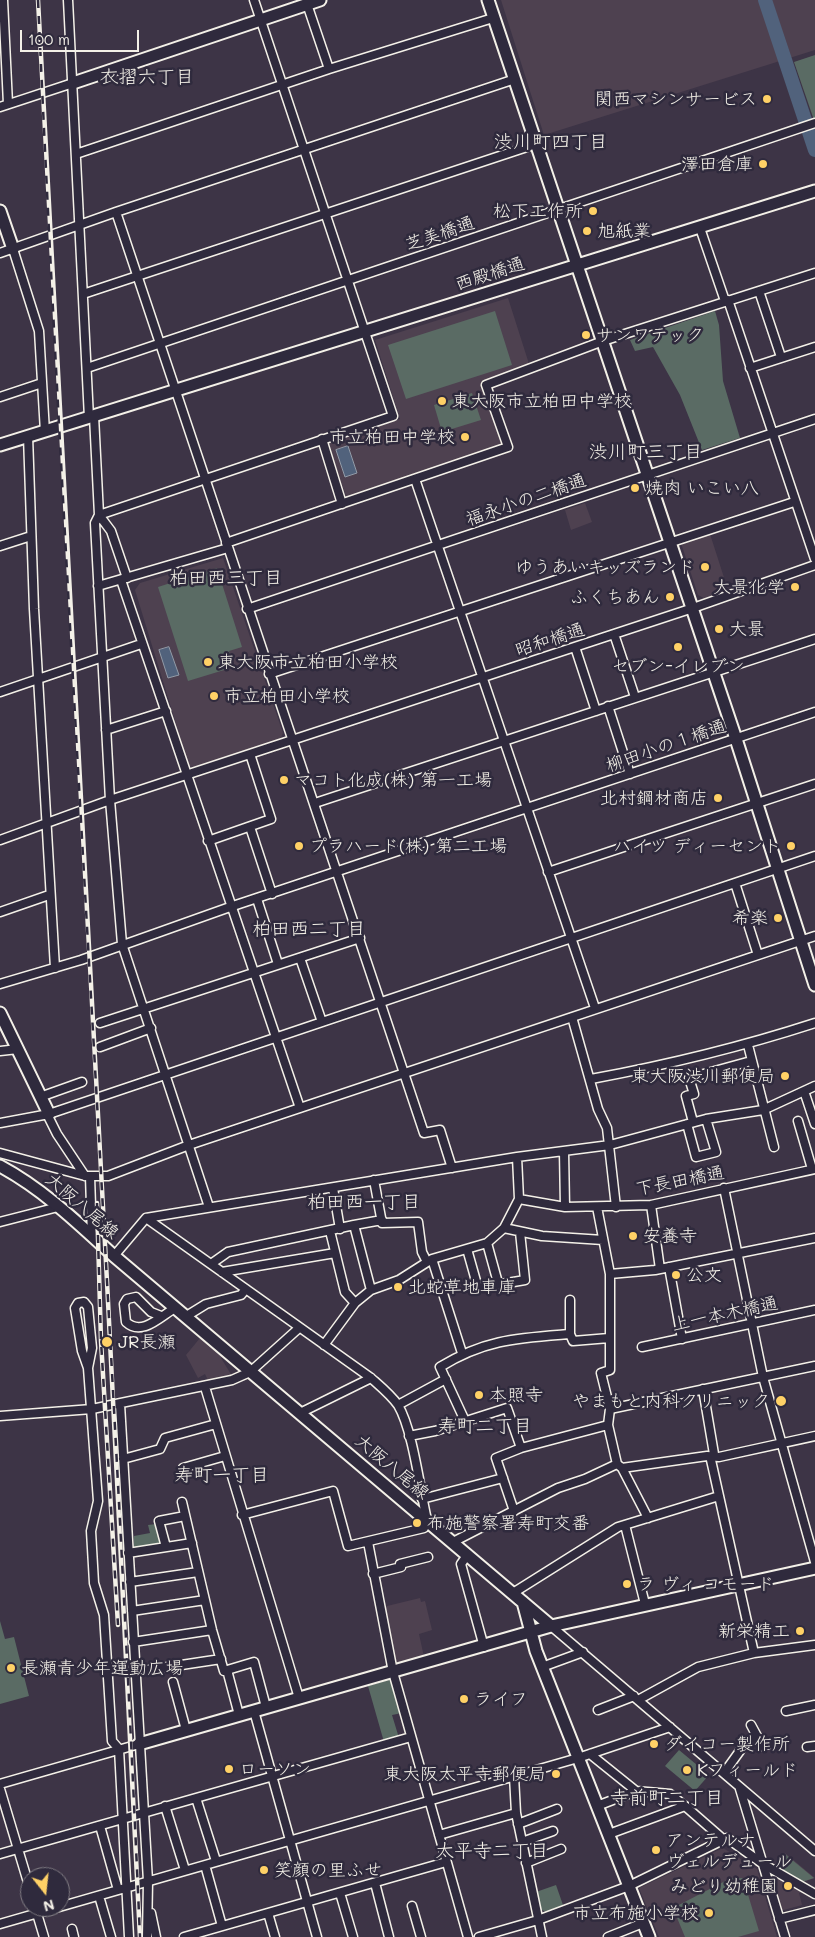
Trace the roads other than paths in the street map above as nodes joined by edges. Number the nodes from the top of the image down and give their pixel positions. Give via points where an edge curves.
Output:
1 (3, 0) edge
2 (68, 0) edge
3 (254, 0) edge
4 (320, 0) edge
5 (488, 0) edge
6 (307, 4) junction
7 (493, 18) junction
8 (261, 20) junction
9 (2, 35) edge
10 (329, 69) junction
11 (514, 79) junction
12 (73, 83) junction
13 (282, 85) junction
14 (4, 106) edge
15 (813, 124) edge
16 (536, 144) junction
17 (304, 149) junction
18 (76, 154) junction
19 (815, 192) edge
20 (558, 209) junction
21 (0, 211) edge
22 (116, 212) junction
23 (326, 214) junction
24 (78, 225) junction
25 (700, 228) junction
26 (13, 249) junction
27 (0, 253) edge
28 (576, 264) junction
29 (815, 273) edge
30 (137, 276) junction
31 (350, 281) junction
32 (759, 291) junction
33 (83, 294) junction
34 (727, 301) junction
35 (366, 331) junction
36 (603, 341) junction
37 (159, 343) junction
38 (815, 347) edge
39 (781, 358) junction
40 (87, 368) junction
41 (750, 368) junction
42 (42, 383) junction
43 (175, 391) junction
44 (0, 397) edge
45 (92, 417) junction
46 (815, 419) edge
47 (45, 432) junction
48 (772, 433) junction
49 (28, 436) junction
50 (322, 439) junction
51 (0, 445) edge
52 (648, 475) junction
53 (205, 478) junction
54 (414, 479) junction
55 (794, 502) junction
56 (342, 504) junction
57 (99, 515) junction
58 (31, 536) junction
59 (670, 542) junction
60 (227, 545) junction
61 (0, 546) edge
62 (437, 546) junction
63 (815, 559) edge
64 (815, 565) edge
65 (124, 579) junction
66 (98, 586) junction
67 (692, 608) junction
68 (248, 609) junction
69 (460, 611) junction
70 (614, 634) junction
71 (815, 639) edge
72 (141, 644) junction
73 (575, 647) junction
74 (102, 658) junction
75 (713, 671) junction
76 (269, 674) junction
77 (482, 678) junction
78 (38, 679) junction
79 (0, 692) edge
80 (635, 697) junction
81 (608, 706) junction
82 (596, 710) junction
83 (166, 711) junction
84 (815, 712) edge
85 (106, 730) junction
86 (736, 739) junction
87 (293, 740) junction
88 (504, 742) junction
89 (250, 754) junction
90 (630, 774) junction
91 (187, 775) junction
92 (815, 784) edge
93 (110, 800) junction
94 (315, 803) junction
95 (757, 803) junction
96 (526, 809) junction
97 (46, 823) junction
98 (250, 827) junction
99 (0, 840) edge
100 (208, 841) junction
101 (815, 856) edge
102 (778, 868) junction
103 (338, 872) junction
104 (548, 872) junction
105 (735, 883) junction
106 (272, 894) junction
107 (49, 895) junction
108 (257, 899) junction
109 (230, 907) junction
110 (0, 912) edge
111 (815, 936) edge
112 (360, 938) junction
113 (571, 938) junction
114 (801, 941) junction
115 (122, 944) junction
116 (758, 954) junction
117 (300, 958) junction
118 (278, 964) junction
119 (55, 968) junction
120 (253, 972) junction
121 (0, 984) edge
122 (815, 985) edge
123 (381, 1002) junction
124 (144, 1008) junction
125 (595, 1008) junction
126 (0, 1013) edge
127 (572, 1017) junction
128 (322, 1022) junction
129 (100, 1023) dead end
130 (815, 1023) edge
131 (151, 1028) junction
132 (276, 1038) junction
133 (748, 1045) junction
134 (100, 1046) dead end
135 (18, 1049) junction
136 (0, 1051) edge
137 (751, 1061) junction
138 (404, 1073) junction
139 (166, 1074) junction
140 (591, 1079) junction
141 (82, 1082) dead end
142 (815, 1086) edge
143 (804, 1091) junction
144 (40, 1097) junction
145 (300, 1108) junction
146 (763, 1110) junction
147 (48, 1114) junction
148 (706, 1119) junction
149 (798, 1121) dead end
150 (0, 1123) edge
151 (690, 1123) junction
152 (815, 1124) edge
153 (189, 1145) junction
154 (610, 1145) junction
155 (774, 1147) dead end
156 (564, 1151) junction
157 (4, 1154) edge
158 (517, 1157) junction
159 (2, 1167) edge
160 (452, 1168) junction
161 (814, 1169) edge
162 (88, 1176) junction
163 (374, 1180) junction
164 (333, 1188) junction
165 (724, 1188) junction
166 (519, 1199) junction
167 (651, 1205) junction
168 (58, 1206) junction
169 (209, 1207) junction
170 (565, 1207) junction
171 (597, 1207) junction
172 (616, 1207) junction
173 (146, 1218) junction
174 (382, 1220) junction
175 (0, 1222) edge
176 (354, 1225) junction
177 (504, 1228) junction
178 (340, 1229) junction
179 (330, 1231) junction
180 (520, 1232) junction
181 (92, 1236) junction
182 (815, 1238) edge
183 (603, 1240) junction
184 (487, 1243) junction
185 (467, 1249) junction
186 (335, 1252) junction
187 (738, 1254) junction
188 (114, 1256) junction
189 (429, 1261) junction
190 (211, 1264) junction
191 (669, 1267) junction
192 (660, 1269) junction
193 (222, 1272) junction
194 (610, 1274) junction
195 (498, 1283) junction
196 (246, 1290) junction
197 (371, 1290) junction
198 (570, 1300) dead end
199 (355, 1303) junction
200 (175, 1308) junction
201 (815, 1310) edge
202 (161, 1316) junction
203 (186, 1316) junction
204 (752, 1323) junction
205 (299, 1328) junction
206 (570, 1334) junction
207 (609, 1338) junction
208 (682, 1339) junction
209 (324, 1345) junction
210 (642, 1347) dead end
211 (462, 1353) junction
212 (815, 1366) edge
213 (88, 1368) junction
214 (250, 1372) junction
215 (763, 1377) junction
216 (371, 1378) junction
217 (446, 1379) junction
218 (205, 1387) junction
219 (703, 1389) junction
220 (120, 1404) junction
221 (398, 1405) junction
222 (92, 1409) junction
223 (610, 1409) junction
224 (300, 1413) junction
225 (0, 1416) edge
226 (465, 1421) junction
227 (216, 1424) junction
228 (608, 1425) junction
229 (409, 1436) junction
230 (815, 1436) edge
231 (782, 1443) junction
232 (521, 1448) junction
233 (225, 1456) junction
234 (712, 1457) junction
235 (123, 1459) junction
236 (619, 1466) junction
237 (183, 1468) dead end
238 (503, 1478) junction
239 (719, 1496) junction
240 (422, 1499) junction
241 (182, 1502) dead end
242 (514, 1511) junction
243 (242, 1515) junction
244 (185, 1516) junction
245 (648, 1518) junction
246 (427, 1520) junction
247 (625, 1525) junction
248 (368, 1542) junction
249 (453, 1542) junction
250 (192, 1543) junction
251 (166, 1547) junction
252 (128, 1553) junction
253 (468, 1554) junction
254 (428, 1557) dead end
255 (815, 1562) edge
256 (815, 1568) edge
257 (198, 1572) junction
258 (373, 1574) junction
259 (130, 1582) junction
260 (739, 1585) junction
261 (513, 1593) junction
262 (205, 1600) junction
263 (523, 1602) junction
264 (645, 1604) junction
265 (132, 1611) junction
266 (551, 1626) junction
267 (212, 1630) junction
268 (532, 1632) junction
269 (133, 1642) junction
270 (815, 1645) edge
271 (484, 1647) junction
272 (583, 1652) junction
273 (754, 1653) junction
274 (221, 1659) junction
275 (542, 1667) junction
276 (226, 1670) junction
277 (135, 1672) junction
278 (393, 1672) junction
279 (173, 1682) dead end
280 (299, 1698) junction
281 (636, 1698) junction
282 (815, 1705) edge
283 (266, 1707) junction
284 (598, 1710) dead end
285 (254, 1711) junction
286 (786, 1711) dead end
287 (239, 1715) junction
288 (751, 1725) dead end
289 (670, 1727) junction
290 (186, 1730) junction
291 (411, 1737) junction
292 (758, 1738) junction
293 (772, 1743) dead end
294 (139, 1744) junction
295 (119, 1750) junction
296 (584, 1756) junction
297 (724, 1773) junction
298 (272, 1776) junction
299 (514, 1776) junction
300 (0, 1784) edge
301 (0, 1789) edge
302 (740, 1789) junction
303 (636, 1791) junction
304 (196, 1798) junction
305 (429, 1800) junction
306 (165, 1806) junction
307 (597, 1806) junction
308 (686, 1806) junction
309 (557, 1809) dead end
310 (143, 1812) junction
311 (516, 1813) junction
312 (123, 1819) junction
313 (518, 1824) junction
314 (100, 1826) junction
315 (553, 1831) dead end
316 (609, 1834) junction
317 (438, 1835) junction
318 (290, 1840) junction
319 (724, 1840) junction
320 (522, 1842) junction
321 (561, 1849) dead end
322 (18, 1850) junction
323 (815, 1851) edge
324 (0, 1854) edge
325 (216, 1861) junction
326 (446, 1862) junction
327 (526, 1863) junction
328 (762, 1864) junction
329 (205, 1865) junction
330 (23, 1867) edge
331 (185, 1870) junction
332 (375, 1883) junction
333 (148, 1885) junction
334 (629, 1886) junction
335 (122, 1889) junction
336 (340, 1893) junction
337 (815, 1894) edge
338 (99, 1896) junction
339 (307, 1901) junction
340 (70, 1902) edge
341 (412, 1906) dead end
342 (815, 1910) edge
343 (268, 1913) junction
344 (20, 1916) edge
345 (38, 1917) edge
346 (779, 1919) junction
347 (538, 1920) junction
348 (643, 1923) junction
349 (0, 1924) edge
350 (222, 1926) junction
351 (44, 1937) edge
352 (111, 1937) edge
353 (129, 1937) edge
354 (147, 1937) edge
355 (156, 1937) edge
356 (184, 1937) edge
357 (275, 1937) edge
358 (317, 1937) edge
359 (353, 1937) edge
360 (389, 1937) edge
361 (421, 1937) edge
362 (468, 1937) edge
363 (479, 1937) edge
364 (542, 1937) edge
365 (608, 1937) edge
366 (649, 1937) edge
367 (784, 1937) edge

1 - 9 street
2 - 12 street
3 - 8 street
4 - 6 street
5 - 7 street
6 - 8 street
6 - 10 street
7 - 10 street
7 - 11 street
8 - 12 street
8 - 13 street
9 - 14 street
10 - 13 street
11 - 16 street
11 - 17 street
12 - 14 street
12 - 18 street
13 - 17 street
13 - 18 street
15 - 20 street, 芝美橋通
16 - 20 street
16 - 23 street
17 - 22 street
17 - 23 street
18 - 24 street
19 - 25 street, 西殿橋通
20 - 28 street
20 - 31 street, 芝美橋通
21 - 26 street
22 - 24 street
22 - 30 street
23 - 30 street
23 - 31 street
24 - 26 street
24 - 33 street
25 - 28 street, 西殿橋通
25 - 34 street
26 - 27 street
26 - 42 street via 39,331
28 - 35 street, 西殿橋通
28 - 36 street
29 - 32 street
30 - 33 street
30 - 37 street
31 - 35 street
31 - 37 street, 芝美橋通
32 - 34 street
32 - 39 street
33 - 40 street
34 - 36 street
34 - 41 street
35 - 43 street, 西殿橋通
35 - 50 street via 393,416
36 - 52 street
36 - 54 street via 486,385 508,447
37 - 40 street, 芝美橋通
37 - 43 street
38 - 39 street
39 - 41 street
40 - 45 street
41 - 48 street
42 - 44 street
42 - 47 street
43 - 45 street, 西殿橋通
43 - 53 street
45 - 47 street, 西殿橋通
45 - 57 street
46 - 48 street, 福永小の二橋通
47 - 49 street, 西殿橋通
48 - 52 street, 福永小の二橋通
48 - 55 street
49 - 51 street, 西殿橋通
49 - 58 street
50 - 53 street
50 - 56 street
52 - 59 street
52 - 62 street, 福永小の二橋通
53 - 57 street
53 - 60 street
54 - 56 street
54 - 62 street
55 - 59 street
55 - 63 street
56 - 60 street
57 - 65 street via 111,531
57 - 66 street via 95,523
58 - 61 street
58 - 78 street
59 - 67 street
59 - 69 street
60 - 65 street
60 - 68 street
62 - 68 street, 福永小の二橋通
62 - 69 street
64 - 67 street, 昭和橋通
65 - 66 street
65 - 72 street
66 - 74 street
67 - 70 street, 昭和橋通
67 - 75 street
68 - 76 street
69 - 76 street
69 - 77 street
70 - 73 street, 昭和橋通
70 - 80 street
71 - 75 street
72 - 74 street
72 - 83 street via 146,649
73 - 77 street, 昭和橋通
73 - 82 street
74 - 78 street
74 - 85 street
75 - 80 street
75 - 86 street
76 - 87 street
77 - 87 street, 昭和橋通
77 - 88 street
78 - 79 street
78 - 97 street
80 - 81 street
81 - 82 street
81 - 90 street
82 - 88 street
83 - 85 street
83 - 91 street
84 - 86 street, 柳田小の１橋通
85 - 93 street
86 - 90 street, 柳田小の１橋通
86 - 95 street
87 - 89 street, 昭和橋通
87 - 94 street
88 - 94 street
88 - 96 street
89 - 91 street, 昭和橋通
89 - 98 street via 271,820
90 - 96 street, 柳田小の１橋通
91 - 93 street, 昭和橋通
91 - 100 street
92 - 95 street
93 - 97 street, 昭和橋通
93 - 115 street
94 - 103 street
95 - 102 street
95 - 104 street
96 - 103 street, 柳田小の１橋通
96 - 104 street
97 - 99 street, 昭和橋通
97 - 107 street
98 - 100 street
98 - 106 street
100 - 109 street
101 - 102 street
102 - 105 street
102 - 114 street
103 - 106 street, 柳田小の１橋通
103 - 112 street
104 - 113 street
105 - 113 street
105 - 116 street
106 - 108 street, 柳田小の１橋通
107 - 110 street
107 - 119 street
108 - 109 street, 柳田小の１橋通
108 - 118 street
109 - 115 street, 柳田小の１橋通
109 - 120 street
111 - 114 street
112 - 117 street
112 - 123 street
113 - 123 street
113 - 125 street
114 - 116 street
114 - 122 street
115 - 119 street, 柳田小の１橋通
115 - 124 street
116 - 125 street
117 - 118 street
117 - 128 street
118 - 120 street
119 - 121 street, 柳田小の１橋通
120 - 124 street
120 - 132 street
123 - 128 street
123 - 138 street
124 - 129 street
124 - 131 street
125 - 127 street
126 - 135 street
127 - 138 street
127 - 140 street
128 - 132 street
130 - 133 street
131 - 134 street
131 - 139 street
132 - 139 street
132 - 145 street
133 - 137 street
133 - 140 street via 654,1068
135 - 136 street
135 - 144 street
137 - 146 street
137 - 151 street via 689,1078 694,1094 686,1096
138 - 145 street
138 - 160 street via 424,1133 440,1130
139 - 147 street
139 - 153 street
140 - 154 street
141 - 144 street
142 - 143 street
143 - 146 street
143 - 152 street
144 - 147 street
145 - 153 street
146 - 148 street
146 - 155 street
147 - 150 street
147 - 162 street via 57,1134
148 - 151 street
148 - 151 street via 716,1152 696,1157
149 - 161 street
151 - 154 street
153 - 162 street via 108,1176
153 - 169 street
154 - 156 street
154 - 172 street
156 - 158 street
156 - 170 street
157 - 159 street
157 - 162 street
158 - 160 street
158 - 166 street
159 - 168 street, 大阪八尾線
160 - 163 street
161 - 165 street, 下長田橋通
162 - 181 street
163 - 164 street
163 - 174 street
164 - 169 street
164 - 178 street
165 - 167 street, 下長田橋通
165 - 187 street
166 - 170 street, 下長田橋通
166 - 177 street
167 - 172 street, 下長田橋通
167 - 192 street
168 - 175 street
168 - 181 street, 大阪八尾線
169 - 173 street
170 - 171 street, 下長田橋通
171 - 172 street, 下長田橋通
171 - 183 street
173 - 188 street
173 - 190 street
174 - 176 street
174 - 189 street via 382,1223 418,1222 422,1252
176 - 178 street
176 - 197 street
177 - 180 street
177 - 184 street
178 - 179 street
179 - 186 street
179 - 190 street via 228,1252
180 - 183 street
180 - 195 street via 525,1280
181 - 188 street, 大阪八尾線
182 - 187 street
183 - 194 street
184 - 185 street
184 - 195 street
185 - 189 street
185 - 195 street via 478,1288
186 - 193 street
186 - 199 street via 345,1292
187 - 191 street
187 - 204 street
188 - 200 street, 大阪八尾線
189 - 197 street via 399,1280
189 - 211 street
190 - 193 street
191 - 192 street
191 - 208 street
192 - 194 street
193 - 196 street
194 - 207 street
196 - 203 street via 241,1295 206,1304
196 - 205 street
197 - 199 street
198 - 206 street
199 - 209 street
200 - 202 street
200 - 203 street, 大阪八尾線
201 - 204 street, 上一本木橋通
202 - 202 street via 150,1325 134,1327 126,1322 124,1304 127,1299 136,1297 151,1312
203 - 214 street, 大阪八尾線
204 - 208 street, 上一本木橋通
204 - 215 street
205 - 209 street
205 - 214 street
206 - 207 street via 573,1341
206 - 211 street via 493,1342
207 - 223 street via 610,1370 601,1373
208 - 210 street, 上一本木橋通
209 - 216 street
211 - 217 street via 440,1367
212 - 215 street
213 - 213 street via 75,1308 78,1302 84,1302 88,1307 92,1348
213 - 222 street
214 - 218 street
214 - 224 street, 大阪八尾線
215 - 219 street
215 - 231 street
216 - 221 street
216 - 224 street
217 - 221 street
217 - 226 street
218 - 220 street
218 - 227 street
219 - 223 street
219 - 234 street
220 - 222 street
220 - 235 street
221 - 229 street
222 - 225 street
222 - 295 street via 98,1501 91,1532 94,1583 104,1614 112,1741
223 - 228 street
224 - 246 street, 大阪八尾線
226 - 229 street
226 - 232 street via 507,1408
227 - 233 street
227 - 235 street via 165,1438 160,1449
228 - 232 street
228 - 236 street
229 - 240 street
230 - 231 street
231 - 234 street
231 - 255 street
232 - 238 street via 496,1458
233 - 237 street
233 - 243 street
234 - 236 street
234 - 239 street
235 - 252 street
236 - 242 street via 558,1488
236 - 245 street
238 - 240 street
238 - 242 street
239 - 245 street
239 - 260 street
240 - 246 street
241 - 244 street
242 - 249 street
243 - 248 street via 333,1491 348,1546
243 - 280 street
244 - 250 street
244 - 251 street via 159,1521
245 - 247 street
246 - 248 street via 424,1528
246 - 249 street, 大阪八尾線
247 - 261 street
247 - 264 street
248 - 258 street
249 - 253 street, 大阪八尾線
250 - 251 street
250 - 257 street
251 - 252 street
252 - 259 street
253 - 261 street, 大阪八尾線
253 - 271 street via 461,1564
254 - 258 street via 400,1564 401,1568
256 - 260 street
257 - 259 street
257 - 262 street
258 - 278 street
259 - 265 street
260 - 264 street
260 - 273 street
261 - 263 street, 大阪八尾線
262 - 265 street
262 - 267 street
263 - 266 street, 大阪八尾線
263 - 268 street
264 - 266 street
265 - 269 street
266 - 268 street
266 - 272 street
267 - 269 street
267 - 274 street
268 - 271 street
268 - 275 street
269 - 277 street
270 - 273 street
271 - 278 street
272 - 275 street
272 - 281 street
273 - 281 street via 698,1667
274 - 276 street
274 - 277 street
275 - 296 street
276 - 283 street via 254,1662
276 - 287 street
277 - 294 street
278 - 280 street
278 - 291 street
279 - 290 street
280 - 283 street
281 - 284 street
281 - 289 street
282 - 286 street
283 - 285 street
285 - 287 street
285 - 298 street
287 - 290 street
288 - 292 street
289 - 296 street
289 - 297 street
290 - 294 street
291 - 298 street
291 - 305 street
292 - 293 street via 762,1746
292 - 297 street via 742,1748
294 - 295 street
294 - 310 street
295 - 300 street
295 - 312 street
296 - 299 street
296 - 303 street
296 - 307 street
297 - 302 street
298 - 304 street
298 - 318 street
299 - 305 street
299 - 311 street
301 - 322 street
302 - 323 street
302 - 328 street
303 - 307 street
303 - 308 street via 670,1794
304 - 306 street
304 - 325 street
305 - 317 street
305 - 318 street
306 - 310 street
306 - 331 street
307 - 316 street
308 - 316 street
308 - 319 street
309 - 313 street
310 - 312 street
310 - 333 street
311 - 313 street
311 - 317 street
312 - 314 street
312 - 335 street
313 - 320 street
314 - 322 street
314 - 335 street
315 - 320 street
316 - 334 street
317 - 326 street
318 - 325 street
318 - 339 street
319 - 328 street via 727,1838
319 - 334 street
320 - 327 street
321 - 327 street
322 - 324 street
322 - 330 street
325 - 329 street
326 - 332 street
326 - 362 street
327 - 347 street
328 - 337 street
328 - 346 street
329 - 331 street
329 - 350 street
331 - 333 street
332 - 336 street
332 - 360 street
333 - 335 street
333 - 354 street
333 - 355 street
334 - 347 street
334 - 348 street
335 - 338 street
335 - 353 street
336 - 339 street
336 - 359 street
338 - 340 street
338 - 352 street
339 - 343 street
339 - 358 street
341 - 361 street
342 - 346 street
343 - 350 street
343 - 357 street
344 - 349 street
345 - 351 street
346 - 367 street
347 - 363 street
347 - 364 street
348 - 365 street
348 - 366 street
350 - 356 street

